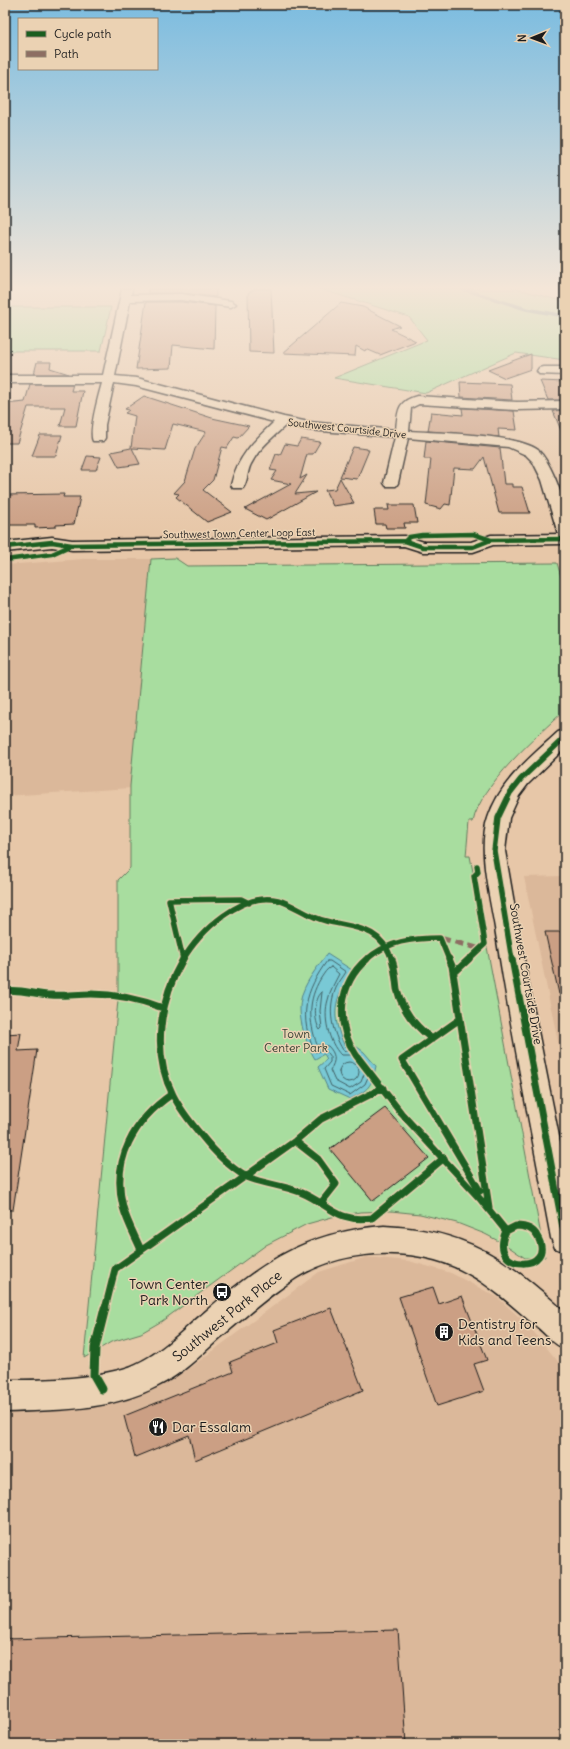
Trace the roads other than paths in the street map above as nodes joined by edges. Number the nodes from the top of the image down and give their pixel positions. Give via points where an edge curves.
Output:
1 (111, 371) edge
2 (543, 371) dead end
3 (565, 371) edge
4 (109, 379) junction
5 (5, 380) edge
6 (565, 405) edge
7 (283, 421) junction
8 (402, 434) junction
9 (98, 438) dead end
10 (392, 483) dead end
11 (238, 485) dead end
12 (565, 534) edge
13 (565, 539) edge
14 (72, 545) junction
15 (5, 547) edge
16 (5, 560) edge
17 (565, 738) edge
18 (565, 1238) edge
19 (565, 1332) edge
20 (5, 1396) edge

1 - 4 street
2 - 3 street
4 - 5 street, Southwest Courtside Drive
4 - 7 street, Southwest Courtside Drive via 152,385
4 - 9 street
6 - 8 street via 517,406 417,400 405,408
7 - 8 street, Southwest Courtside Drive
7 - 11 street via 247,457 240,472
8 - 10 street
8 - 12 street, Southwest Courtside Drive via 495,441 519,446 534,454 553,477
13 - 14 street, Southwest Town Center Loop East via 491,540 473,547 423,547 405,541
14 - 15 street, Southwest Town Center Loop East via 52,542
14 - 16 street, Southwest Town Center Loop East via 52,554
17 - 18 street, Southwest Courtside Drive via 521,779 510,793 498,818 494,851 511,955
19 - 20 street, Southwest Park Place via 502,1277 464,1256 418,1242 360,1241 316,1253 287,1267 238,1303 169,1362 144,1377 123,1385 76,1395

